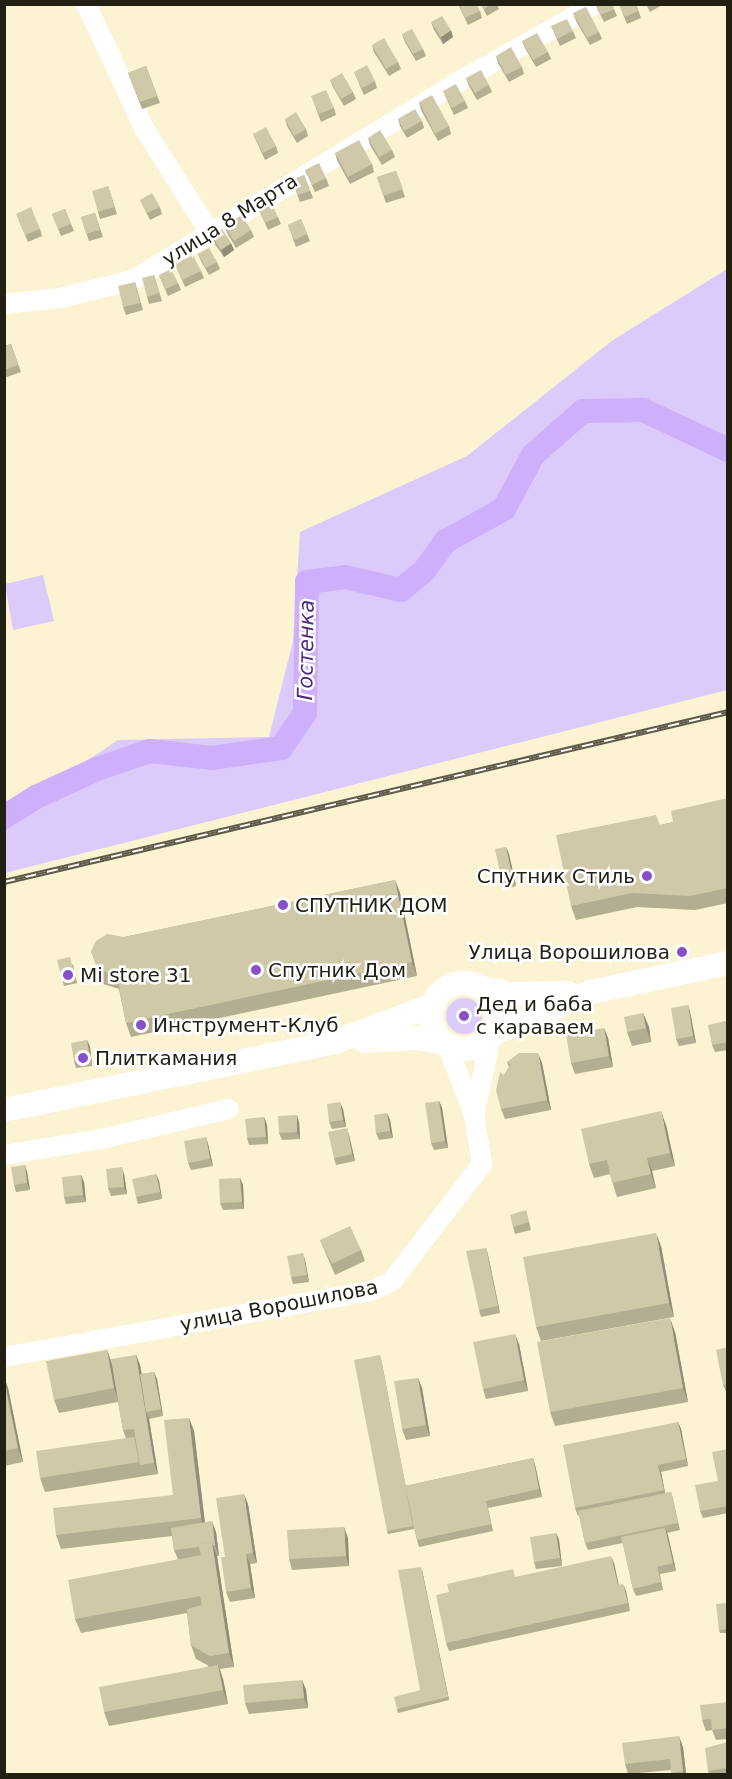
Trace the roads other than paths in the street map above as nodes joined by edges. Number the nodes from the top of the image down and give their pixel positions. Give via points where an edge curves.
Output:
1 (86, 4) edge
2 (596, 4) edge
3 (210, 232) junction
4 (4, 304) edge
5 (728, 963) edge
6 (482, 988) junction
7 (591, 992) junction
8 (433, 1005) junction
9 (492, 1035) junction
10 (335, 1042) junction
11 (445, 1043) junction
12 (229, 1109) dead end
13 (4, 1110) edge
14 (474, 1114) junction
15 (4, 1155) edge
16 (4, 1357) edge

1 - 3 street via 144,128
2 - 3 street, улица 8 Марта
3 - 4 street, улица 8 Марта via 133,280 60,298
5 - 7 main road
6 - 7 main road via 525,995
6 - 8 main road via 464,983 451,986
6 - 9 main road via 496,1006
7 - 9 main road
8 - 10 main road
8 - 11 main road via 432,1025
9 - 11 main road via 471,1049
9 - 14 street
10 - 11 main road via 400,1038
10 - 13 main road
11 - 14 street
12 - 15 street via 101,1139
14 - 16 street, улица Ворошилова via 483,1157 476,1176 405,1267 383,1287

